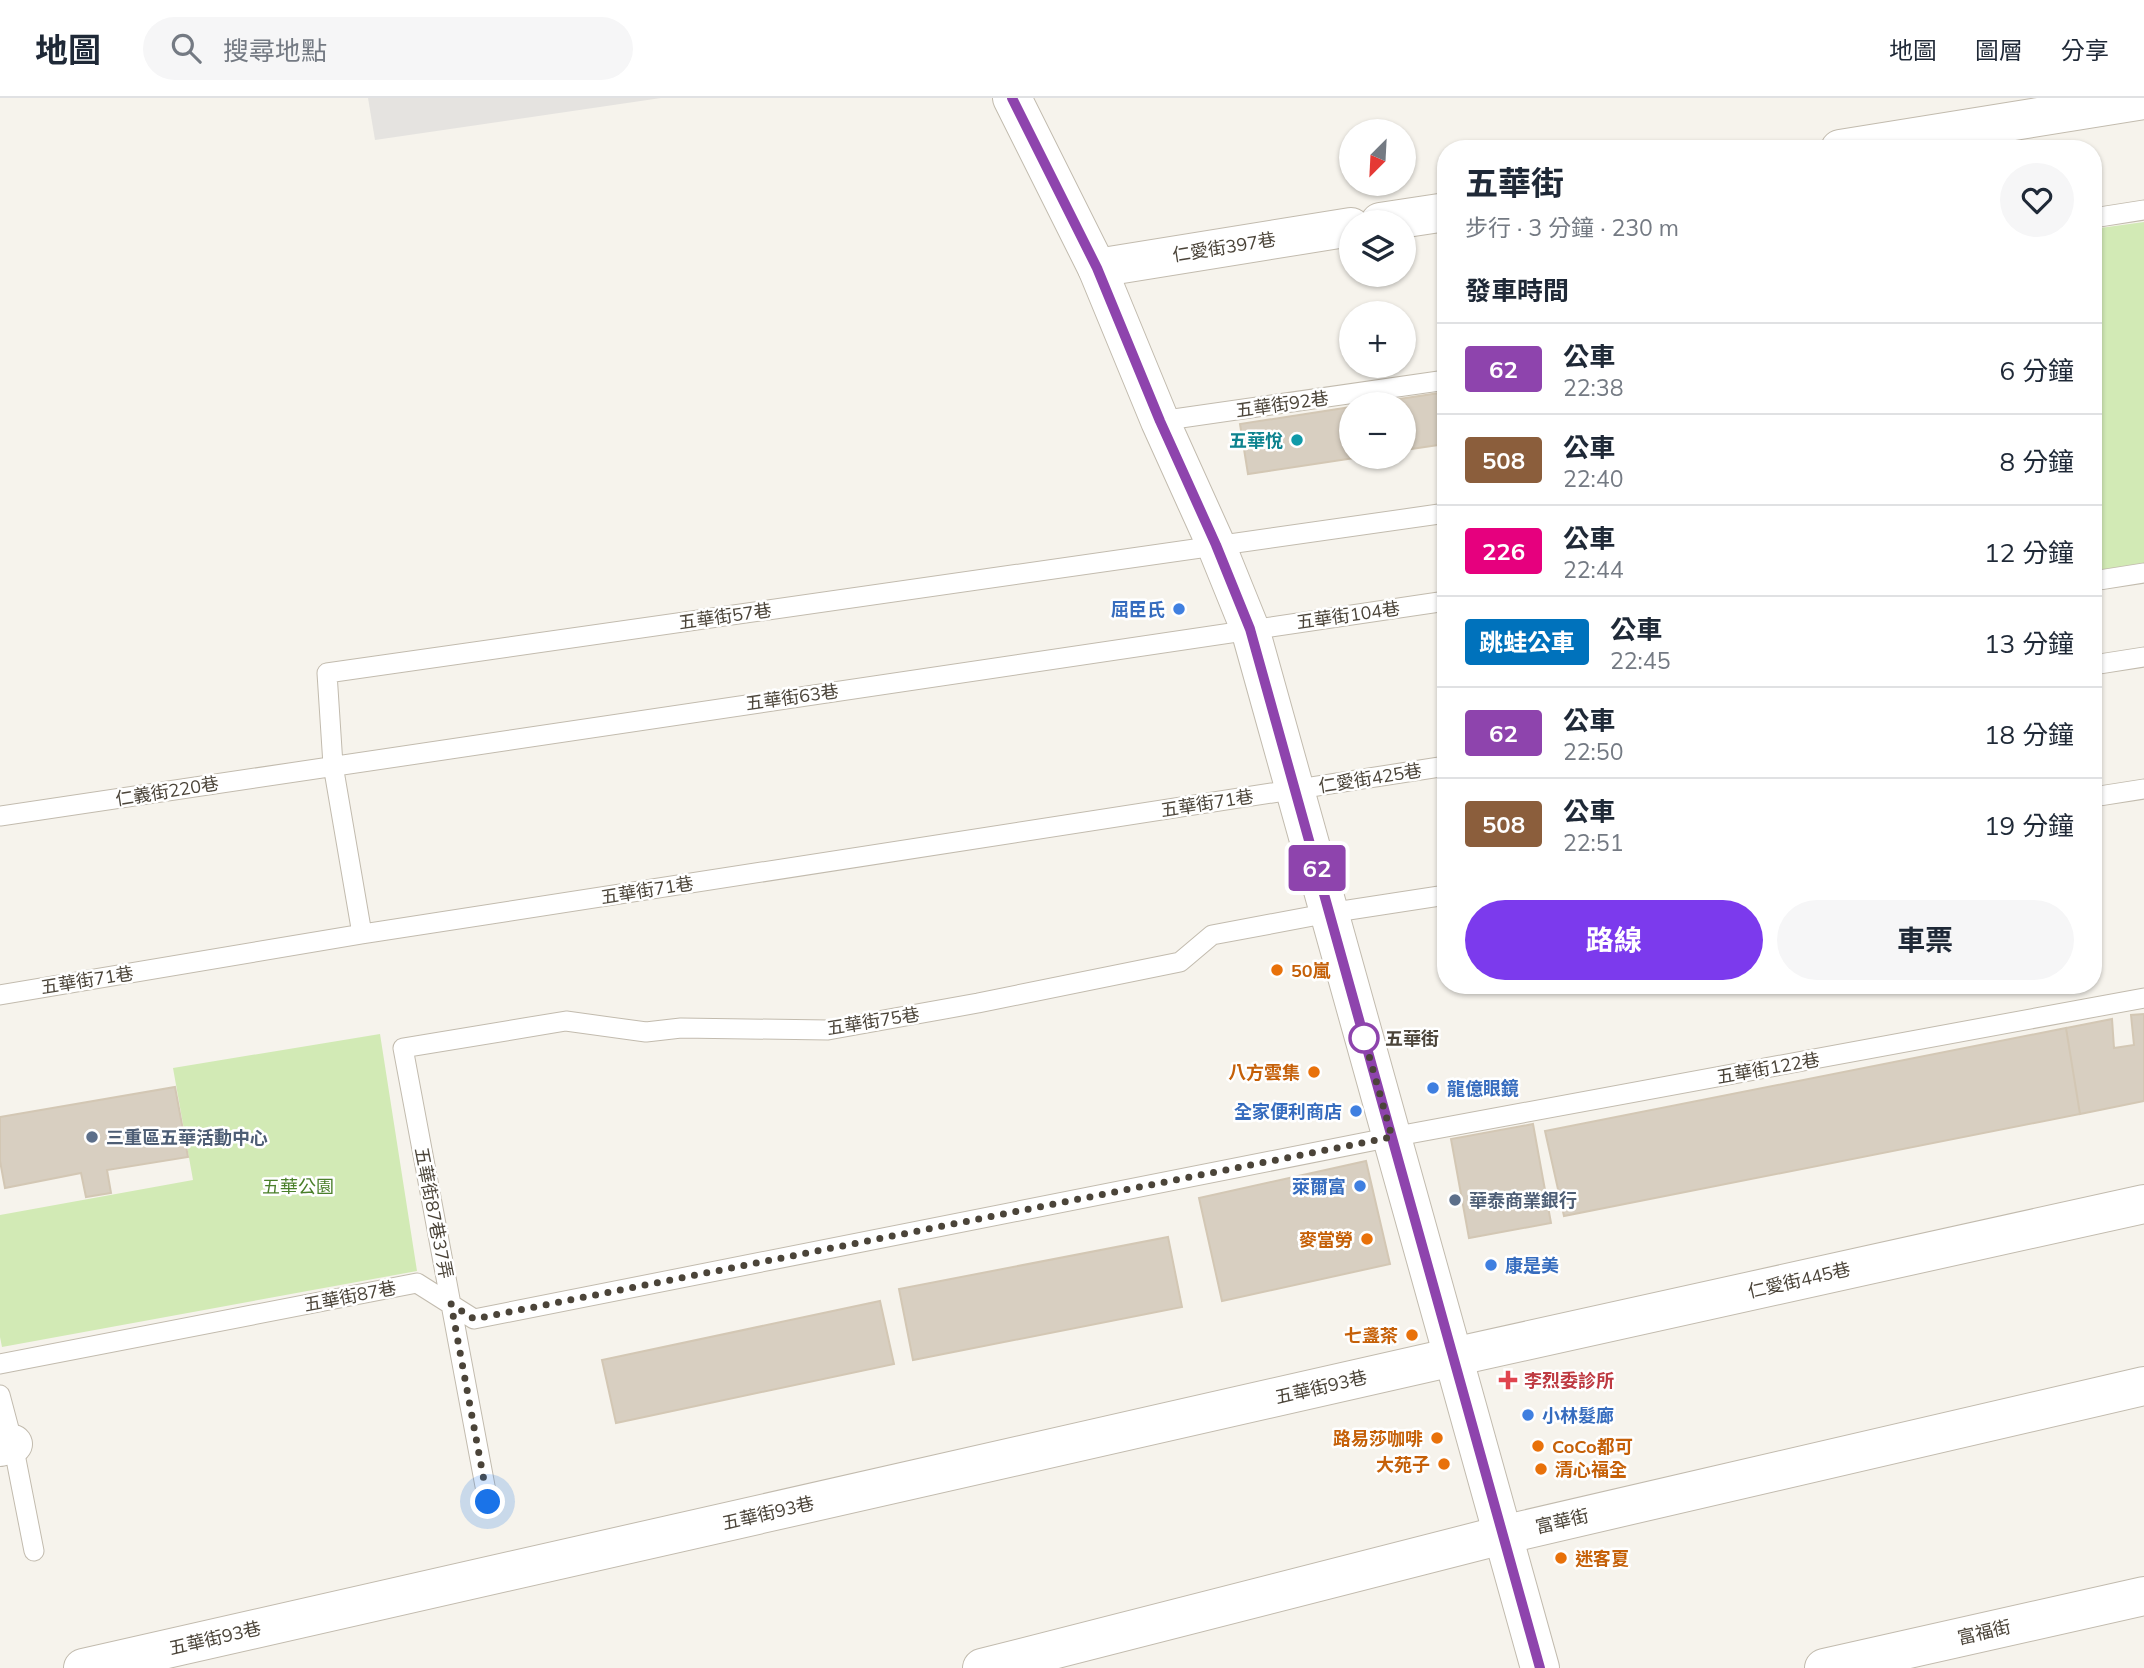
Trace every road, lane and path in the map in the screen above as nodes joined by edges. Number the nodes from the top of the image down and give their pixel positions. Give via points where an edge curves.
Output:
1 (1012, 98) edge
2 (2144, 100) edge
3 (1896, 140) edge
4 (2144, 210) edge
5 (1437, 213) edge
6 (1416, 217) edge
7 (2102, 217) edge
8 (1339, 229) edge
9 (1097, 268) junction
10 (1437, 381) edge
11 (1160, 421) junction
12 (1437, 514) edge
13 (1216, 545) junction
14 (2144, 573) edge
15 (2102, 580) edge
16 (1437, 602) edge
17 (1250, 629) junction
18 (2144, 657) edge
19 (2102, 664) edge
20 (333, 765) junction
21 (1437, 767) edge
22 (2144, 789) edge
23 (1295, 790) junction
24 (2102, 796) edge
25 (0, 816) edge
26 (1437, 896) edge
27 (1329, 913) junction
28 (362, 934) junction
29 (0, 995) edge
30 (2144, 998) edge
31 (403, 1048) joint
32 (1392, 1137) junction
33 (2144, 1204) edge
34 (451, 1304) junction
35 (1453, 1357) junction
36 (0, 1364) edge
37 (2144, 1386) edge
38 (0, 1395) edge
39 (7, 1445) edge
40 (488, 1502) dead end
41 (1502, 1535) junction
42 (34, 1551) dead end
43 (2144, 1596) edge
44 (83, 1668) edge
45 (982, 1668) edge
46 (1540, 1668) edge
47 (1825, 1668) edge

1 - 9 street
2 - 3 street
4 - 7 lane
5 - 6 street
8 - 9 street, 仁愛街397巷
9 - 11 street
10 - 11 lane, 五華街92巷
11 - 13 street
12 - 13 lane
13 - 17 street
13 - 20 lane, 五華街57巷 via 327,673
14 - 15 lane
16 - 17 lane, 五華街104巷
17 - 20 lane, 五華街63巷
17 - 23 street
18 - 19 lane
20 - 25 lane, 仁義街220巷
20 - 28 lane
21 - 23 lane, 仁愛街425巷
22 - 24 lane
23 - 27 street
23 - 28 lane, 五華街71巷
26 - 27 lane, 五華街75巷
27 - 31 lane, 五華街75巷 via 1212,935 1181,962 828,1030 646,1031 566,1021
27 - 32 street
28 - 29 lane, 五華街71巷
30 - 32 lane, 五華街122巷
31 - 34 lane, 五華街87巷37弄
32 - 34 lane, 五華街87巷 via 474,1319
32 - 35 street
33 - 35 street, 仁愛街445巷
34 - 36 lane, 五華街87巷 via 417,1283
34 - 40 lane, 五華街87巷37弄
35 - 41 street
35 - 44 street, 五華街93巷
37 - 41 street, 富華街
38 - 39 lane
39 - 42 lane
41 - 45 street, 富華街
41 - 46 street
43 - 47 street, 富福街

